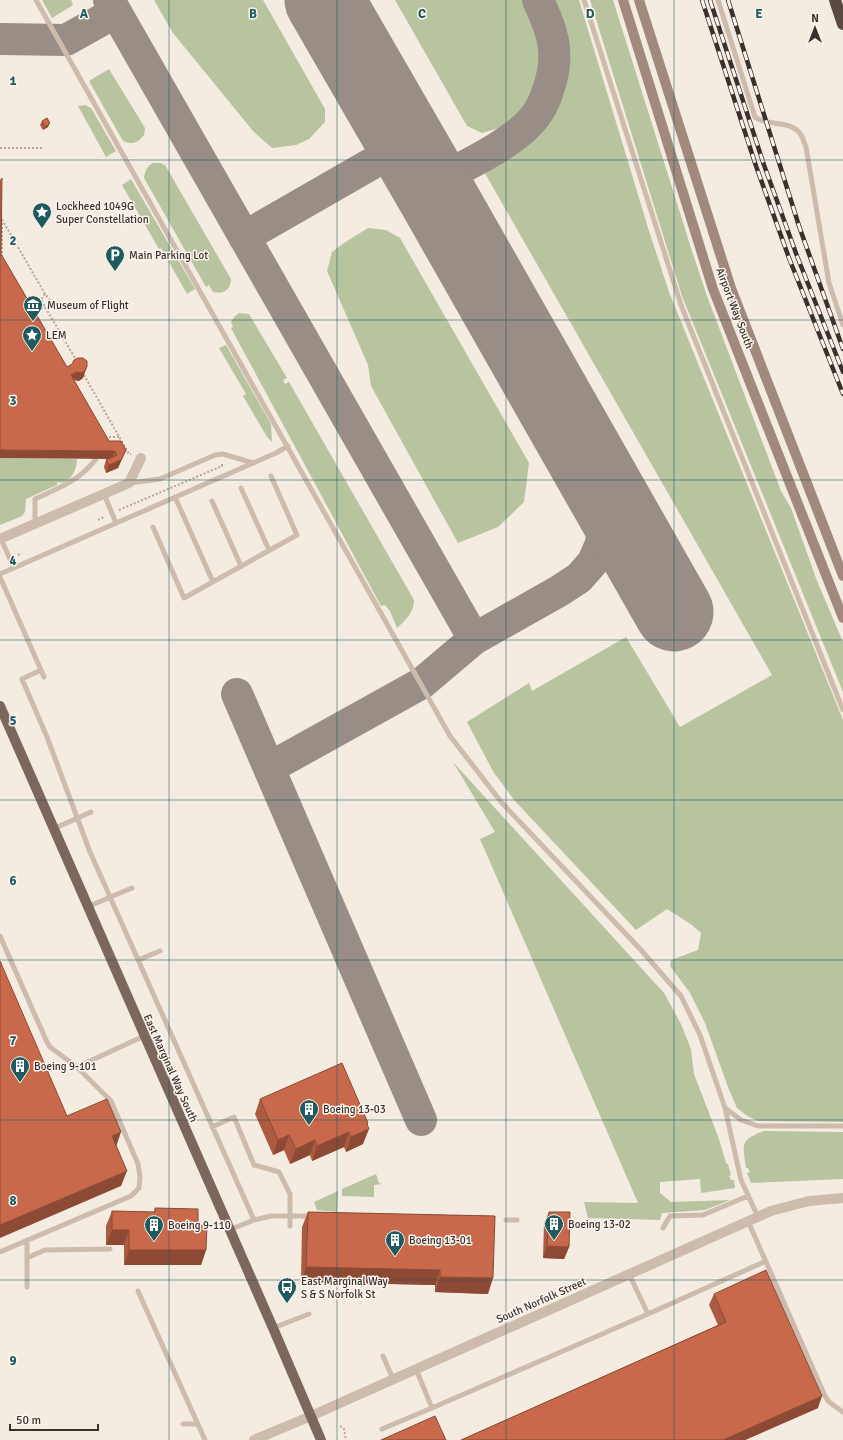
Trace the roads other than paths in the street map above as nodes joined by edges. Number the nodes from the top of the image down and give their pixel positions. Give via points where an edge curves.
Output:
1 (36, 0) edge
2 (584, 0) edge
3 (623, 0) edge
4 (639, 0) edge
5 (718, 0) edge
6 (835, 0) edge
7 (843, 24) edge
8 (843, 325) edge
9 (288, 446) junction
10 (141, 458) road end
11 (96, 459) dead end
12 (253, 463) junction
13 (271, 476) dead end
14 (129, 483) junction
15 (241, 488) dead end
16 (104, 494) junction
17 (175, 497) junction
18 (212, 501) dead end
19 (116, 523) junction
20 (35, 524) junction
21 (153, 527) dead end
22 (0, 539) edge
23 (269, 550) junction
24 (240, 566) junction
25 (14, 568) junction
26 (0, 575) edge
27 (843, 576) edge
28 (213, 582) junction
29 (843, 618) edge
30 (41, 670) junction
31 (44, 677) dead end
32 (0, 706) edge
33 (843, 710) edge
34 (91, 812) dead end
35 (78, 818) junction
36 (53, 829) junction
37 (132, 888) dead end
38 (110, 897) junction
39 (87, 907) junction
40 (0, 936) edge
41 (160, 951) dead end
42 (138, 960) junction
43 (144, 1036) junction
44 (77, 1067) junction
45 (725, 1108) junction
46 (843, 1126) edge
47 (212, 1127) junction
48 (748, 1196) junction
49 (843, 1198) edge
50 (290, 1215) junction
51 (320, 1216) edge
52 (753, 1219) junction
53 (254, 1220) junction
54 (506, 1220) dead end
55 (518, 1220) dead end
56 (290, 1226) dead end
57 (663, 1228) dead end
58 (229, 1230) junction
59 (27, 1240) junction
60 (110, 1249) dead end
61 (0, 1252) edge
62 (27, 1258) junction
63 (766, 1261) junction
64 (629, 1274) junction
65 (27, 1287) dead end
66 (138, 1291) dead end
67 (309, 1314) dead end
68 (648, 1314) junction
69 (273, 1328) junction
70 (383, 1356) dead end
71 (416, 1369) junction
72 (393, 1379) junction
73 (432, 1408) junction
74 (843, 1412) edge
75 (311, 1416) junction
76 (183, 1424) dead end
77 (198, 1424) junction
78 (382, 1430) dead end
79 (205, 1440) edge
80 (254, 1440) edge
81 (321, 1440) edge

1 - 9 lane
2 - 33 lane via 681,305
3 - 29 main road, Airport Way South via 713,290
4 - 27 main road, Airport Way South via 731,288
5 - 8 lane via 755,117 795,128 804,141 829,283
6 - 7 highway
9 - 12 lane
9 - 45 lane via 450,736 502,803 681,996 700,1035
10 - 14 street
11 - 20 lane via 75,480 35,499
12 - 14 lane via 223,454 215,455 160,479
12 - 17 lane
13 - 23 lane via 297,535
14 - 16 street
15 - 23 lane
16 - 19 lane
16 - 20 street
17 - 19 lane
17 - 28 lane
18 - 24 lane
19 - 25 lane
20 - 22 street
21 - 28 lane via 184,598
22 - 25 lane
23 - 24 lane
24 - 28 lane
25 - 26 lane
26 - 30 lane
30 - 31 lane
30 - 35 lane via 22,679
32 - 36 main road, East Marginal Way South
34 - 35 lane
35 - 36 lane
35 - 38 lane
36 - 39 main road, East Marginal Way South
37 - 38 lane
38 - 39 lane
38 - 42 lane
39 - 43 main road, East Marginal Way South
40 - 44 lane via 50,1047
41 - 42 lane
42 - 47 lane
43 - 44 lane
43 - 58 main road, East Marginal Way South
44 - 59 lane via 111,1101 138,1164 139,1188 131,1196
45 - 46 lane via 741,1120 758,1126
45 - 48 lane via 741,1180
47 - 50 lane via 234,1117 254,1164 279,1172 290,1194
47 - 53 lane
48 - 52 lane
48 - 57 lane via 703,1215 670,1216
49 - 52 street, South Norfolk Street via 790,1205
50 - 51 lane
50 - 53 lane
50 - 56 lane
52 - 63 lane
52 - 64 street, South Norfolk Street
53 - 58 lane
54 - 55 lane
58 - 69 main road, East Marginal Way South
59 - 61 lane
59 - 62 lane
60 - 62 lane via 45,1250
62 - 65 lane
63 - 68 lane
63 - 74 lane via 825,1396
64 - 68 lane
64 - 71 street, South Norfolk Street
66 - 77 lane
67 - 69 lane
68 - 73 lane
69 - 75 main road, East Marginal Way South
70 - 72 lane
71 - 72 street, South Norfolk Street
71 - 73 lane
72 - 75 street, South Norfolk Street
73 - 78 lane
75 - 80 street, South Norfolk Street
75 - 81 main road, East Marginal Way South
76 - 77 lane
77 - 79 lane

